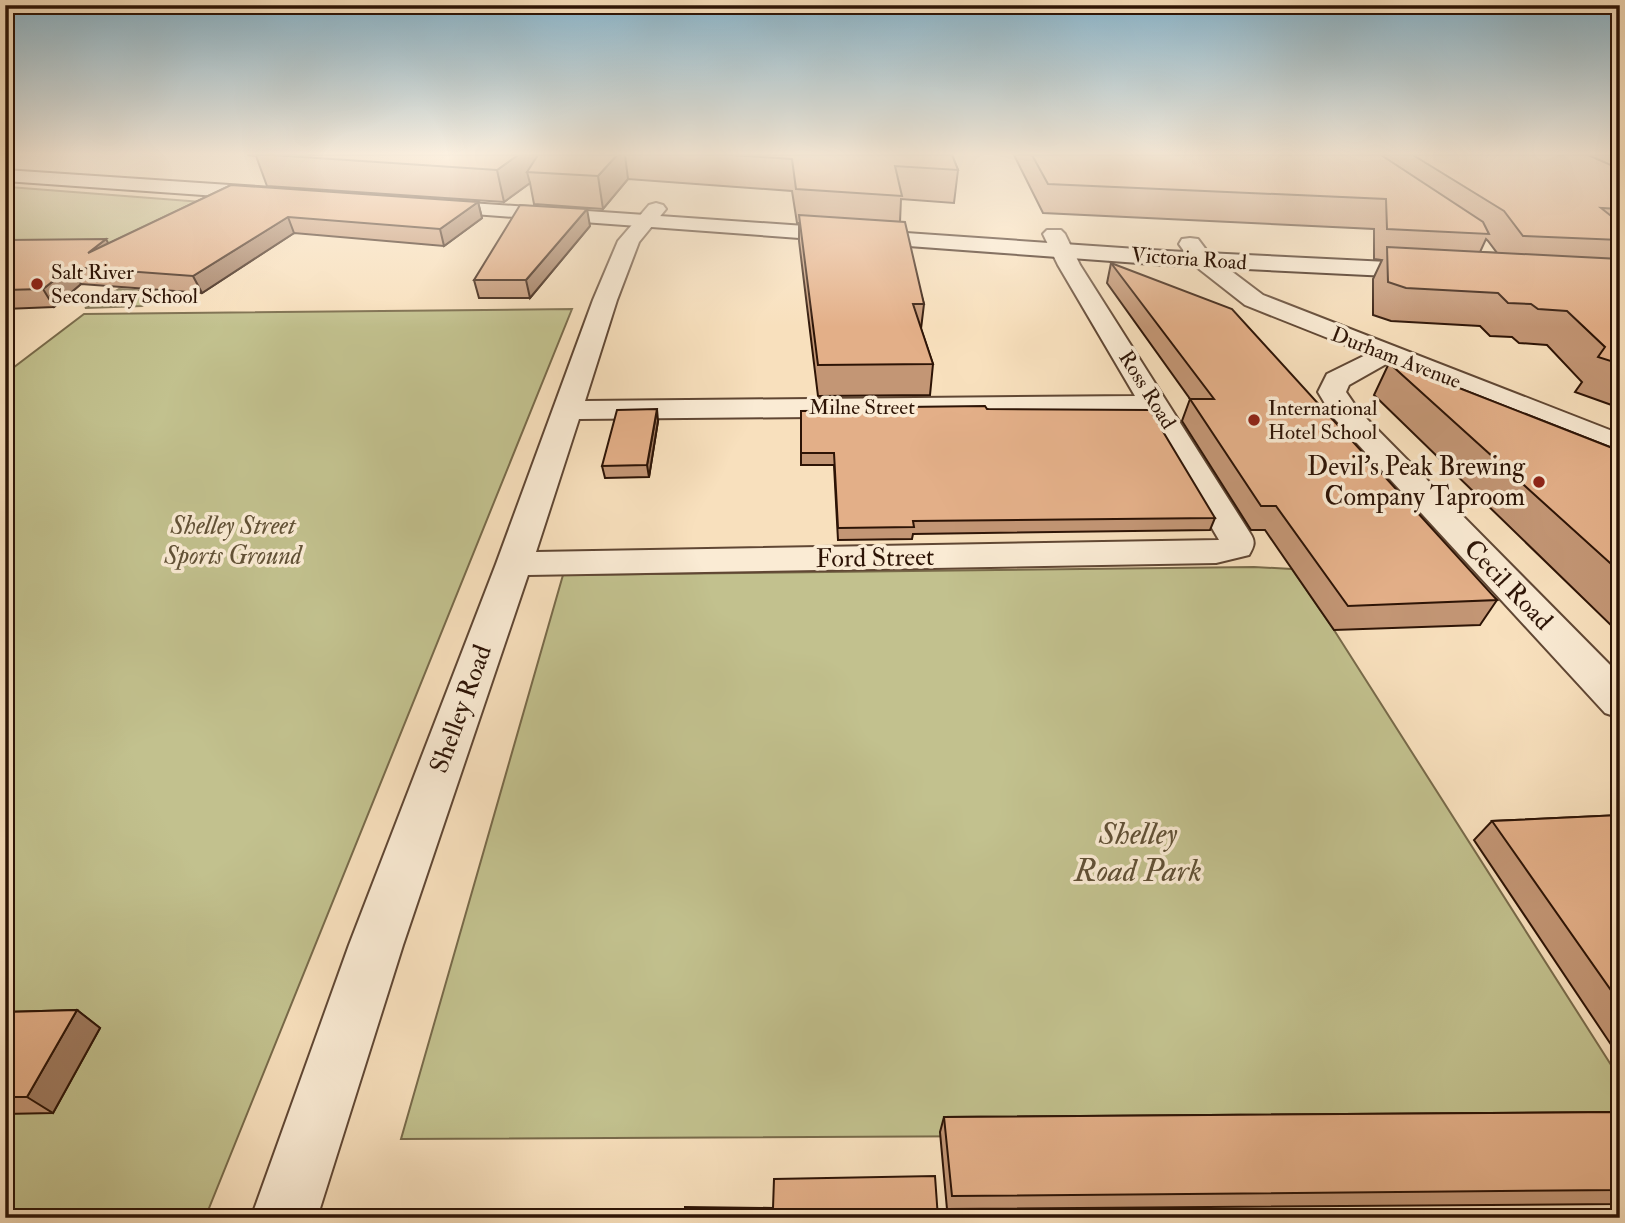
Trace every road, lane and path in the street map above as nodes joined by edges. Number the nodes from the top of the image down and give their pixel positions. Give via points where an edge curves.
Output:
1 (598, 212) edge
2 (651, 216) junction
3 (1057, 243) junction
4 (1196, 252) junction
5 (1445, 265) edge
6 (1386, 353) junction
7 (1157, 405) junction
8 (567, 410) junction
9 (1620, 445) edge
10 (1236, 547) joint
11 (514, 564) junction
12 (1620, 702) edge
13 (284, 1218) edge

1 - 2 street, Victoria Road
2 - 3 street, Victoria Road
2 - 8 street, Shelley Road via 629,241
3 - 4 street, Victoria Road
3 - 7 street, Ross Road
4 - 5 street, Victoria Road
4 - 6 street, Durham Avenue via 1254,300
6 - 9 street, Durham Avenue
6 - 12 street, Cecil Road via 1337,380 1332,392 1348,417
7 - 8 street, Milne Street
7 - 10 street, Ross Road via 1237,540
8 - 11 street, Shelley Road
10 - 11 street, Ford Street via 1216,552
11 - 13 street, Shelley Road via 376,945

